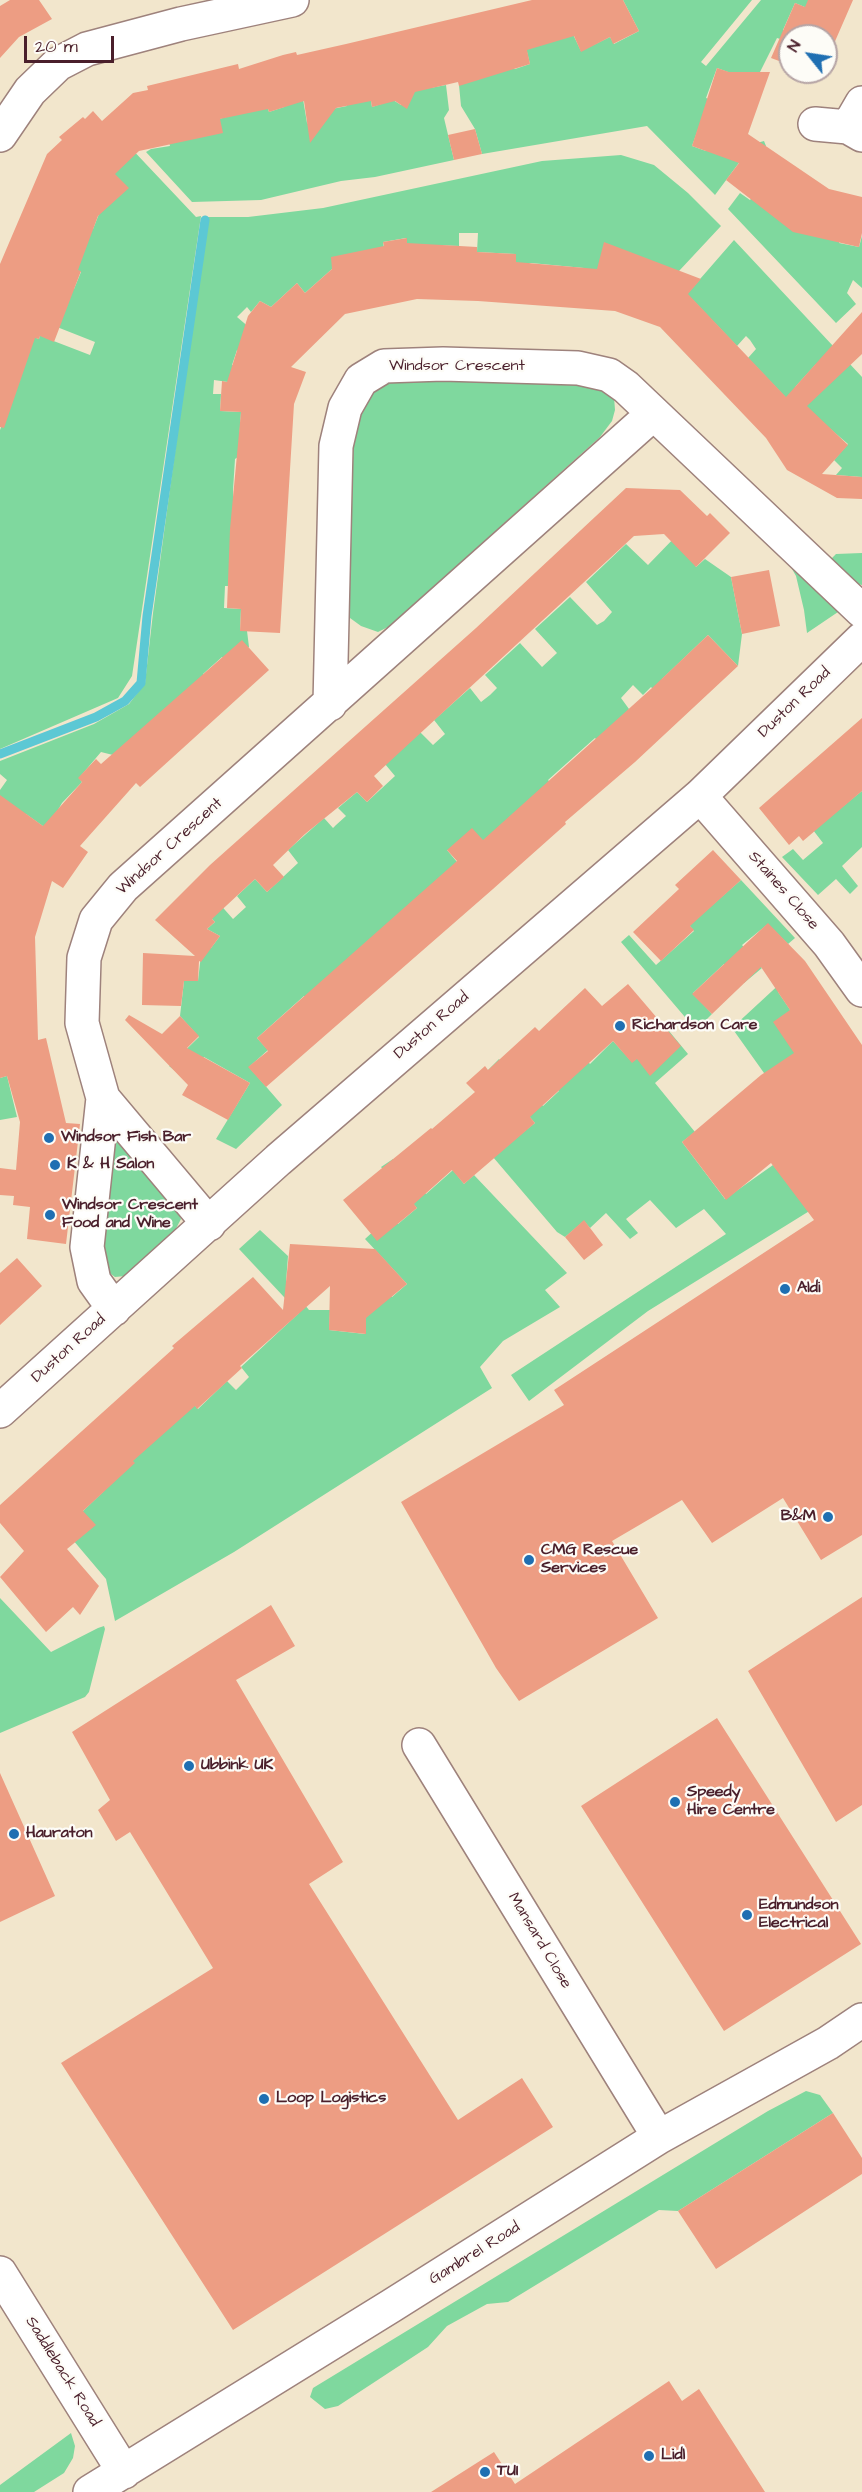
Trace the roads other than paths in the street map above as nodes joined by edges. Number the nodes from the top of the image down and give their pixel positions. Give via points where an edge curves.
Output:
1 (292, 0) edge
2 (857, 122) edge
3 (815, 124) dead end
4 (0, 135) edge
5 (653, 414) junction
6 (862, 611) edge
7 (862, 639) edge
8 (330, 704) junction
9 (700, 796) junction
10 (862, 990) edge
11 (103, 1098) junction
12 (209, 1224) junction
13 (114, 1309) junction
14 (0, 1411) edge
15 (419, 1745) dead end
16 (862, 2020) edge
17 (659, 2137) junction
18 (0, 2273) edge
19 (124, 2472) junction
20 (90, 2492) edge

1 - 4 street via 87,49 58,64 30,91
2 - 3 street
5 - 6 street, Windsor Crescent
5 - 8 street, Windsor Crescent
5 - 8 street, Windsor Crescent via 609,375 578,368 384,366 361,380 345,408 336,446
7 - 9 street, Duston Road
8 - 11 street, Windsor Crescent via 123,886 96,920 84,958 82,1023
9 - 10 street, Staines Close via 830,944
9 - 12 street, Duston Road
11 - 12 street, Windsor Crescent
11 - 13 street, Windsor Crescent via 87,1248 94,1281
12 - 13 street, Duston Road
13 - 14 street, Duston Road
15 - 17 street, Mansard Close
16 - 17 street, Gambrel Road
17 - 19 street, Gambrel Road
18 - 19 street, Saddleback Road
19 - 20 street, Gambrel Road

